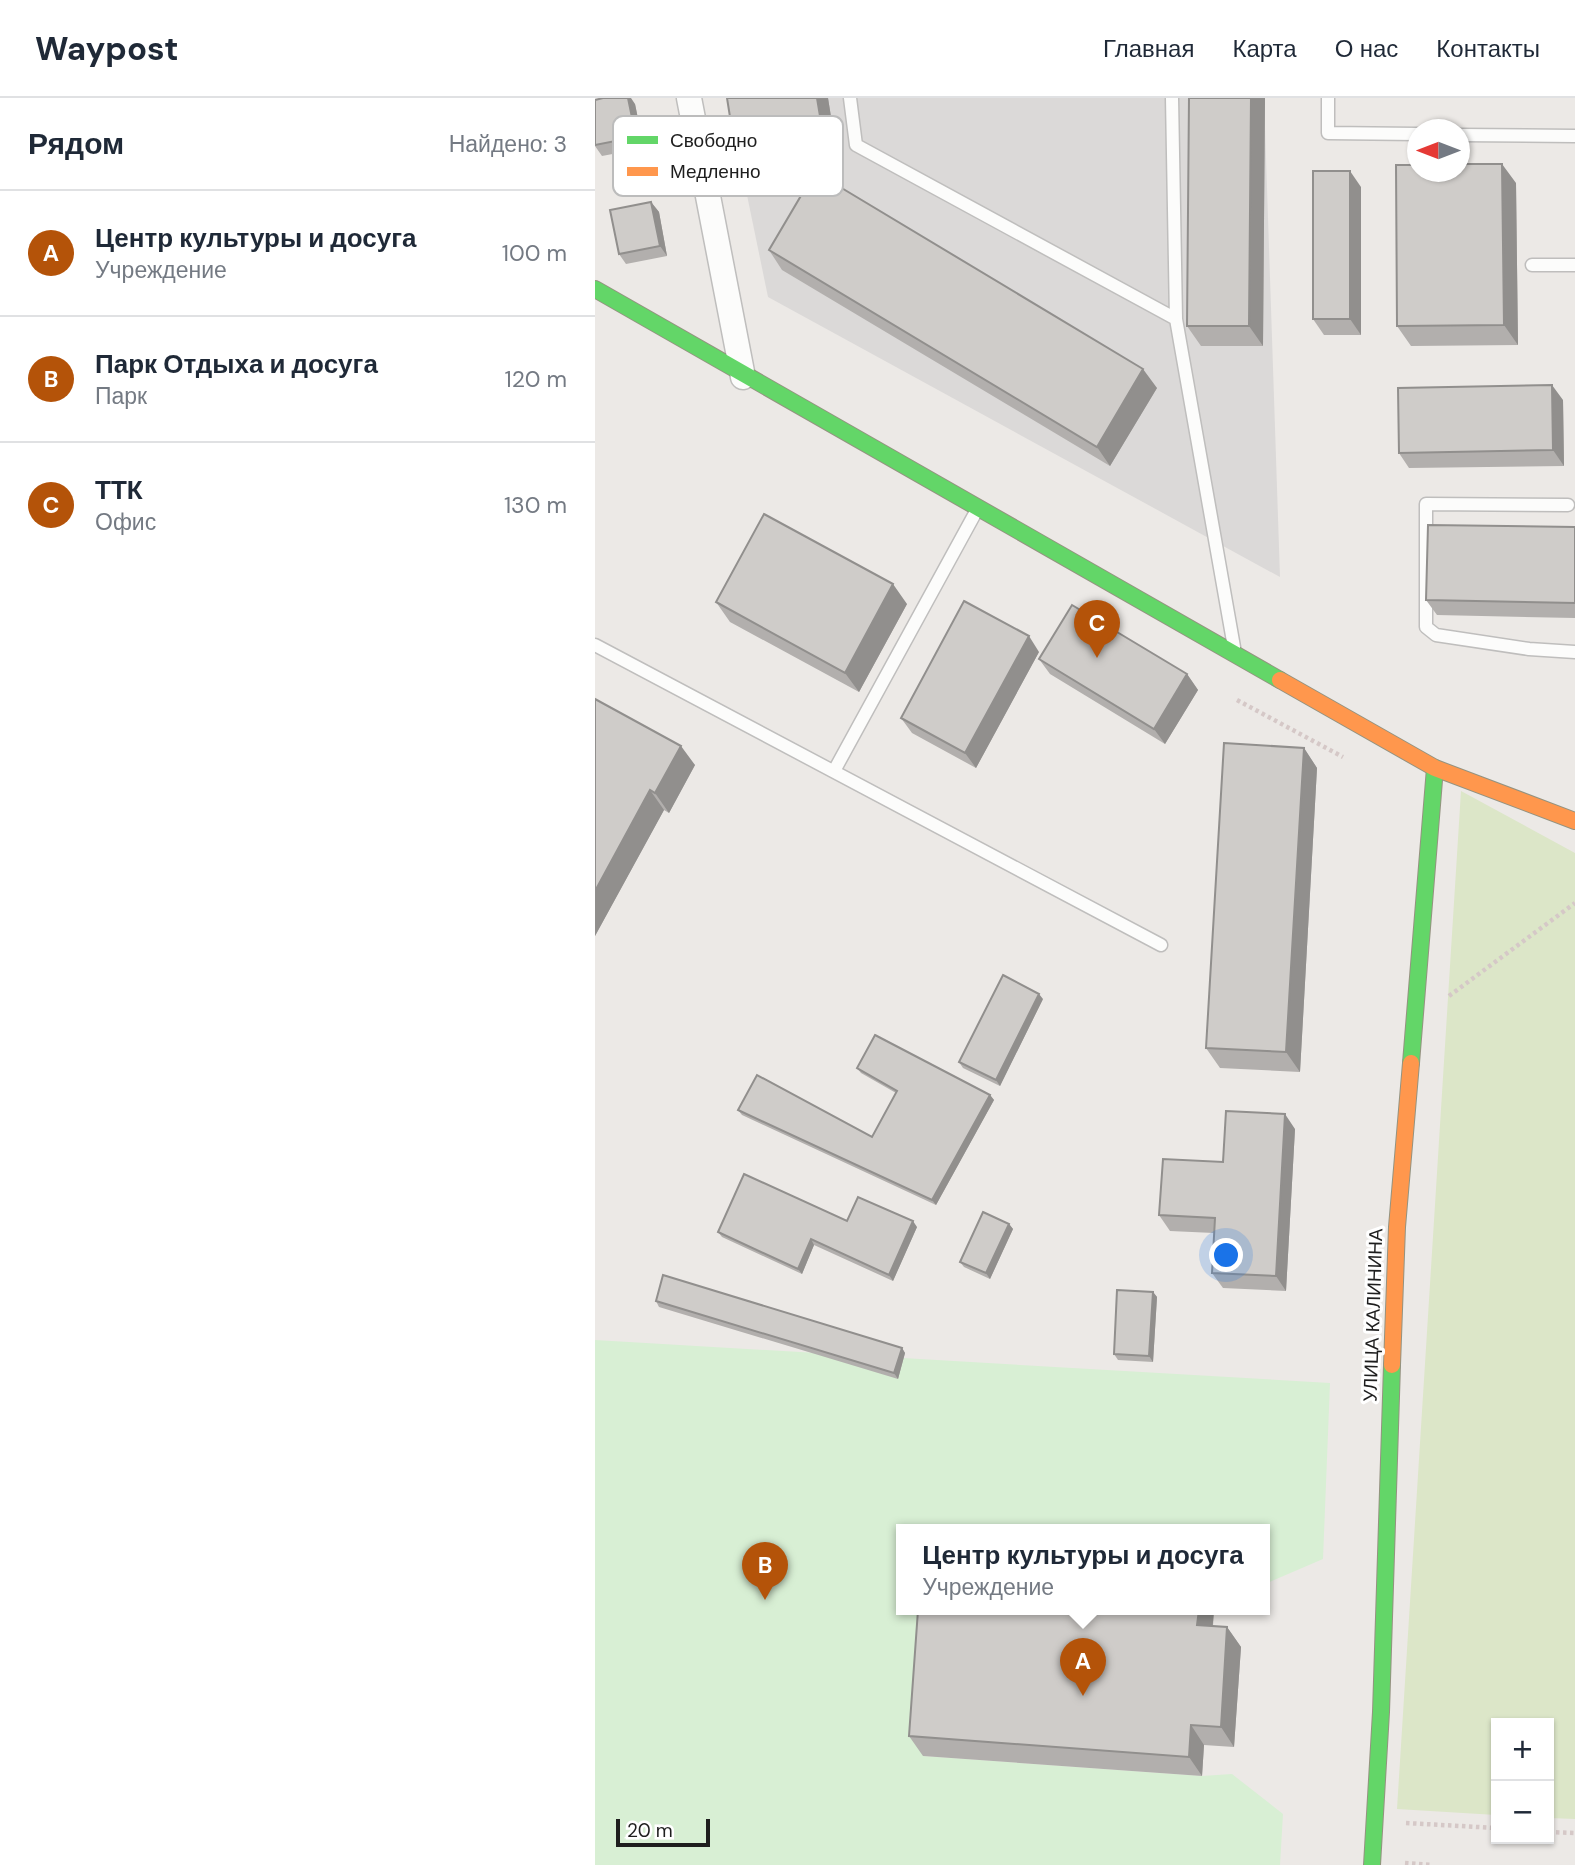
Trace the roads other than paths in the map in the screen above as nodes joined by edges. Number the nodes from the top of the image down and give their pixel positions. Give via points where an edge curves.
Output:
1 (689, 98) edge
2 (850, 98) edge
3 (1172, 98) edge
4 (1328, 98) edge
5 (693, 116) edge
6 (1407, 134) edge
7 (1470, 135) edge
8 (1575, 136) edge
9 (708, 196) edge
10 (1532, 265) dead end
11 (1575, 265) edge
12 (595, 289) edge
13 (1175, 319) junction
14 (744, 377) junction
15 (1568, 505) dead end
16 (978, 508) junction
17 (595, 645) edge
18 (1234, 651) junction
19 (1575, 652) edge
20 (1435, 768) junction
21 (834, 771) junction
22 (1575, 821) edge
23 (1161, 946) dead end
24 (1372, 1865) edge

1 - 5 street
2 - 13 lane via 856,145
3 - 13 lane
4 - 6 lane via 1328,133
7 - 8 lane
9 - 14 street
10 - 11 lane
12 - 14 street
13 - 18 lane
14 - 16 street
15 - 19 lane via 1426,504 1426,626 1436,635
16 - 18 street
16 - 21 lane
17 - 21 lane
18 - 20 street
20 - 22 street
20 - 24 street, УЛИЦА КАЛИНИНА via 1397,1227
21 - 23 lane

